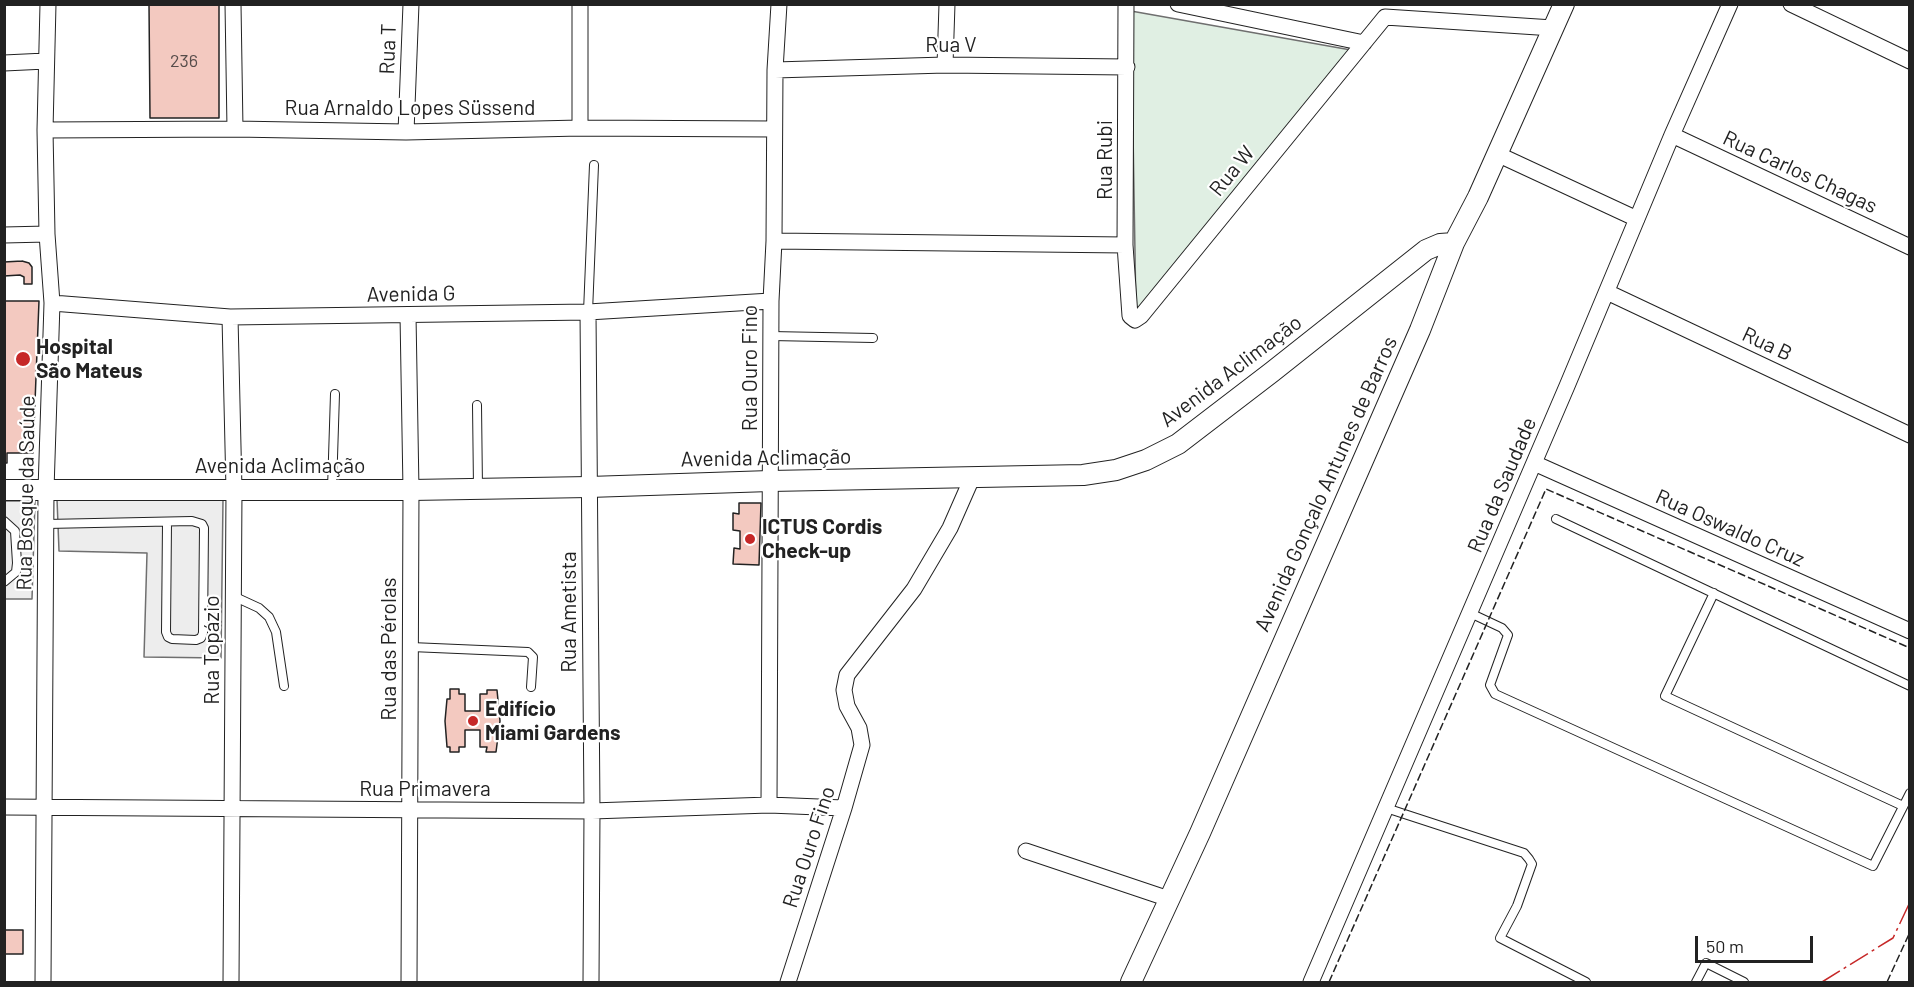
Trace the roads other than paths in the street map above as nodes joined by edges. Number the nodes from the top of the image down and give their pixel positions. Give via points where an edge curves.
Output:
1 (48, 4) edge
2 (233, 4) edge
3 (411, 4) edge
4 (580, 4) edge
5 (779, 4) edge
6 (947, 4) edge
7 (1126, 4) edge
8 (1178, 4) edge
9 (1564, 4) edge
10 (1731, 4) edge
11 (1791, 4) edge
12 (1384, 11) edge
13 (1553, 28) junction
14 (1364, 43) junction
15 (46, 61) junction
16 (1910, 61) edge
17 (4, 63) edge
18 (945, 65) junction
19 (1127, 67) junction
20 (775, 70) junction
21 (580, 128) junction
22 (235, 129) junction
23 (774, 129) junction
24 (45, 130) junction
25 (406, 132) junction
26 (1672, 135) junction
27 (1497, 154) junction
28 (594, 165) dead end
29 (1637, 219) junction
30 (47, 234) junction
31 (4, 235) edge
32 (774, 241) junction
33 (1454, 243) junction
34 (1125, 245) junction
35 (1910, 247) edge
36 (1607, 292) junction
37 (771, 301) junction
38 (52, 303) junction
39 (588, 312) junction
40 (408, 315) junction
41 (1130, 316) joint
42 (230, 317) junction
43 (771, 336) junction
44 (873, 339) dead end
45 (335, 394) dead end
46 (477, 405) dead end
47 (1910, 435) edge
48 (1534, 463) junction
49 (972, 478) junction
50 (770, 481) junction
51 (589, 487) junction
52 (478, 489) junction
53 (4, 490) edge
54 (46, 490) junction
55 (234, 490) junction
56 (332, 490) junction
57 (411, 490) junction
58 (1556, 519) dead end
59 (4, 521) edge
60 (167, 523) junction
61 (46, 524) junction
62 (4, 582) edge
63 (1714, 593) junction
64 (233, 596) junction
65 (1470, 613) junction
66 (1910, 631) edge
67 (411, 647) junction
68 (284, 686) dead end
69 (1910, 686) edge
70 (531, 687) dead end
71 (1910, 793) edge
72 (770, 805) junction
73 (1903, 806) junction
74 (4, 807) edge
75 (45, 808) junction
76 (844, 808) junction
77 (1386, 808) junction
78 (231, 809) junction
79 (409, 810) junction
80 (592, 811) junction
81 (1026, 851) dead end
82 (1169, 899) junction
83 (43, 982) edge
84 (231, 982) edge
85 (409, 982) edge
86 (591, 982) edge
87 (788, 982) edge
88 (1131, 982) edge
89 (1311, 982) edge
90 (1586, 982) edge
91 (1696, 982) edge
92 (1744, 982) edge

1 - 15 street, Rua Bosque da Saúde
2 - 22 street
3 - 25 street, Rua T
4 - 21 street
5 - 20 street, Rua Ouro Fino
6 - 18 street
7 - 19 street, Rua Rubi
8 - 14 street
9 - 13 street, Avenida Gonçalo Antunes de Barros
10 - 26 street, Rua da Saudade
11 - 16 street
12 - 13 street
12 - 14 street
13 - 27 street, Avenida Gonçalo Antunes de Barros
14 - 41 street, Rua W via 1141,316 1135,320
15 - 17 street
15 - 24 street, Rua Bosque da Saúde
18 - 19 street, Rua V
18 - 20 street, Rua V
19 - 34 street, Rua Rubi
20 - 23 street, Rua Ouro Fino
21 - 23 street, Rua Arnaldo Lopes Süssend
21 - 25 street, Rua Arnaldo Lopes Süssend
22 - 24 street, Rua Arnaldo Lopes Süssend
22 - 25 street, Rua Arnaldo Lopes Süssend
23 - 32 street, Rua Ouro Fino
24 - 30 street, Rua Bosque da Saúde
26 - 29 street, Rua da Saudade
26 - 35 street, Rua Carlos Chagas
27 - 29 street
27 - 33 street, Avenida Gonçalo Antunes de Barros
28 - 39 lane
29 - 36 street, Rua da Saudade
30 - 31 street
30 - 38 street, Rua Bosque da Saúde
32 - 34 street
32 - 37 street, Rua Ouro Fino
33 - 49 street, Avenida Aclimação via 1426,250 1178,444 1146,460 1083,475
33 - 82 street, Avenida Gonçalo Antunes de Barros via 1406,363
34 - 41 street, Rua Rubi
36 - 47 street, Rua B
36 - 48 street, Rua da Saudade
37 - 39 street, Avenida G
37 - 43 street, Rua Ouro Fino
38 - 42 street, Avenida G
38 - 54 street, Rua Bosque da Saúde
39 - 40 street, Avenida G
39 - 51 street, Rua Ametista
40 - 42 street, Avenida G
40 - 57 street, Rua das Pérolas
42 - 55 street, Rua Topázio
43 - 44 lane
43 - 50 street, Rua Ouro Fino
45 - 56 lane
46 - 52 lane
48 - 65 street, Rua da Saudade
48 - 66 street, Rua Oswaldo Cruz
49 - 50 street, Avenida Aclimação
49 - 76 street, Rua Ouro Fino via 950,528 914,589 847,675 847,706 859,728 862,745
50 - 51 street, Avenida Aclimação
50 - 72 street, Rua Ouro Fino
51 - 52 street, Avenida Aclimação
51 - 80 street, Rua Ametista
52 - 57 street, Avenida Aclimação
53 - 54 street, Avenida Aclimação
54 - 55 street, Avenida Aclimação
54 - 61 street, Rua Bosque da Saúde
55 - 56 street, Avenida Aclimação
55 - 64 street, Rua Topázio
56 - 57 street, Avenida Aclimação
57 - 67 street, Rua das Pérolas
58 - 63 lane
59 - 62 lane via 15,531 16,572
60 - 60 lane via 166,632 172,639 196,640 203,633 204,528 192,521
60 - 61 lane
61 - 75 street, Rua Bosque da Saúde
63 - 69 lane
63 - 73 lane via 1665,696
64 - 68 lane via 269,617 276,632
64 - 78 street, Rua Topázio
65 - 73 lane via 1502,628 1508,635 1490,685 1495,694 1873,866
65 - 77 street, Rua da Saudade
67 - 70 lane via 528,652 533,657
67 - 79 street, Rua das Pérolas
71 - 73 lane
72 - 76 street, Rua Primavera
72 - 80 street, Rua Primavera
74 - 75 street, Rua Primavera
75 - 78 street, Rua Primavera
75 - 83 street, Rua Bosque da Saúde
76 - 87 street, Rua Ouro Fino
77 - 89 street, Rua da Saudade
77 - 90 lane via 1524,853 1532,864 1500,938
78 - 79 street, Rua Primavera
78 - 84 street, Rua Topázio
79 - 80 street, Rua Primavera
79 - 85 street, Rua das Pérolas
80 - 86 street, Rua Ametista
81 - 82 street
82 - 88 street, Avenida Gonçalo Antunes de Barros
91 - 92 lane via 1706,963

